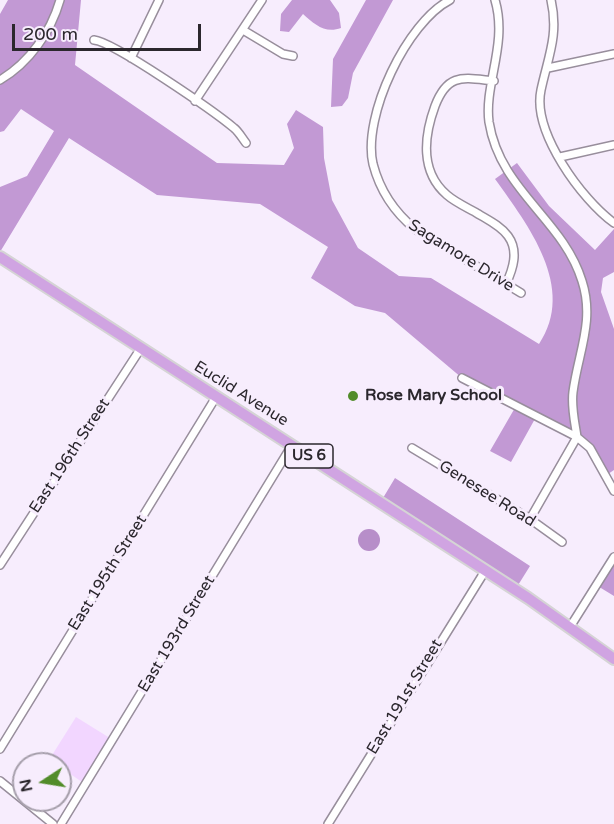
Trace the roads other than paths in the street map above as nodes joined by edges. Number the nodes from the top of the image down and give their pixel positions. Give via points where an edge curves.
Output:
1 (60, 0) edge
2 (159, 0) edge
3 (262, 0) edge
4 (450, 0) edge
5 (495, 0) edge
6 (551, 0) edge
7 (243, 30) junction
8 (94, 40) dead end
9 (614, 54) edge
10 (293, 56) dead end
11 (130, 58) junction
12 (548, 68) junction
13 (0, 80) edge
14 (494, 81) junction
15 (195, 102) junction
16 (246, 143) dead end
17 (614, 145) edge
18 (560, 157) junction
19 (614, 223) edge
20 (0, 256) edge
21 (506, 284) junction
22 (521, 293) dead end
23 (141, 348) junction
24 (462, 378) dead end
25 (216, 397) junction
26 (577, 437) junction
27 (292, 445) junction
28 (412, 448) dead end
29 (614, 491) edge
30 (530, 519) junction
31 (562, 542) dead end
32 (614, 557) edge
33 (0, 565) edge
34 (485, 572) junction
35 (570, 627) junction
36 (614, 659) edge
37 (0, 749) edge
38 (0, 781) edge
39 (53, 824) edge
40 (61, 824) edge
41 (328, 824) edge

1 - 13 street via 36,48
2 - 11 street
3 - 7 street
4 - 21 street, Sagamore Drive via 423,21 385,88 373,131 373,162 382,190 403,219
5 - 14 street via 498,56
6 - 12 street via 554,38
7 - 10 street
7 - 15 street
8 - 11 street
9 - 12 street
11 - 15 street
12 - 18 street via 540,108 547,136
14 - 21 street via 467,76 447,86 436,104 425,139 430,167 448,196 500,227 509,237 514,257
14 - 26 street via 489,120 497,154 570,255 585,292 587,332 573,391
15 - 16 street via 236,129
17 - 18 street
18 - 19 street via 592,203
20 - 23 main road, Euclid Avenue / US 6
21 - 22 street, Sagamore Drive
23 - 25 main road, Euclid Avenue / US 6
23 - 33 street, East 196th Street
24 - 26 street
25 - 27 main road, Euclid Avenue / US 6
25 - 37 street, East 195th Street
26 - 29 street via 590,448
26 - 30 street
27 - 34 main road, Euclid Avenue / US 6
27 - 40 street, East 193rd Street
28 - 30 street, Genesee Road
30 - 31 street, Genesee Road
32 - 35 street
34 - 35 main road, Euclid Avenue / US 6
34 - 41 street, East 191st Street
35 - 36 main road, Euclid Avenue / US 6
38 - 39 street

